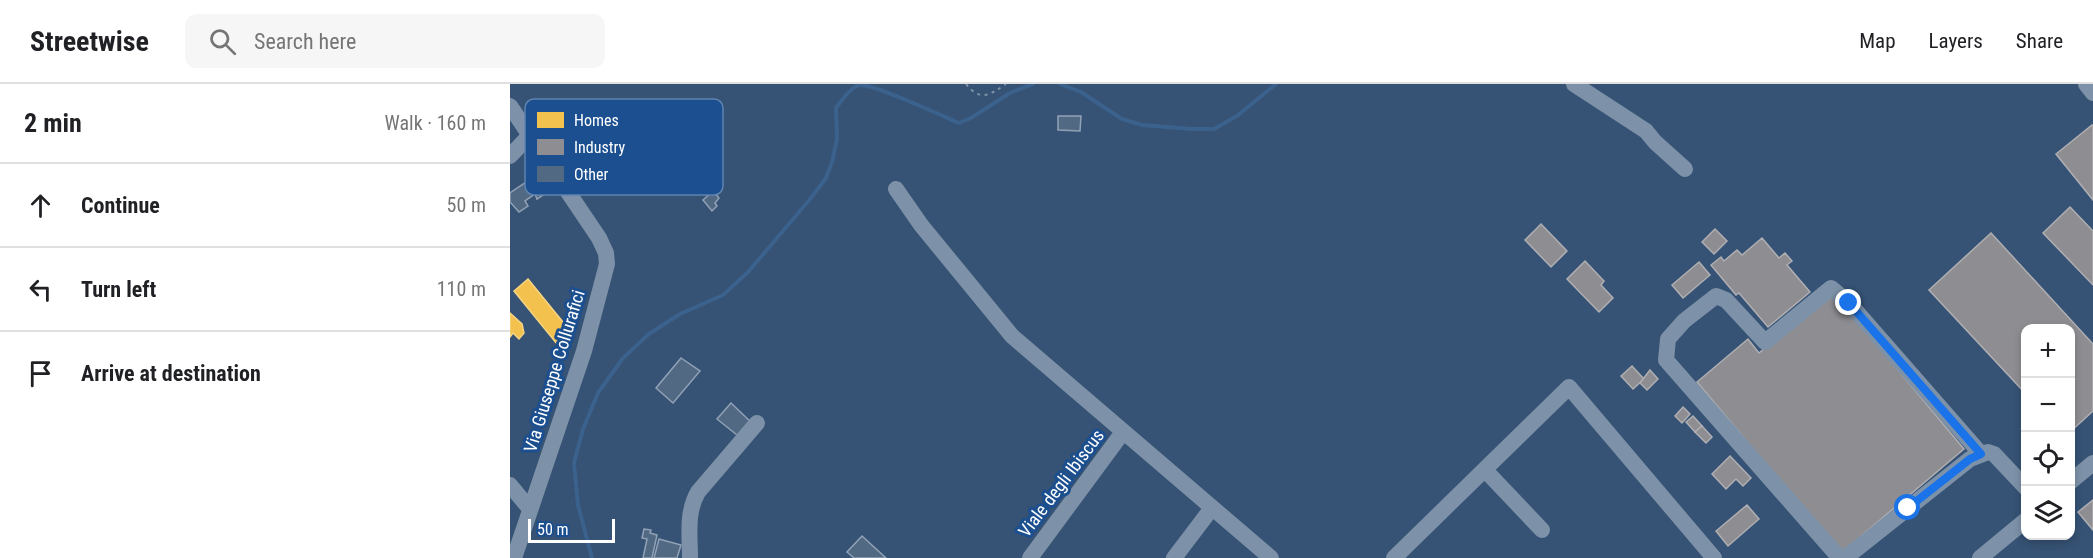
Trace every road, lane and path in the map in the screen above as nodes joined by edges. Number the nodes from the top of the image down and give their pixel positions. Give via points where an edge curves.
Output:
1 (966, 84) edge
2 (1006, 84) edge
3 (1574, 84) edge
4 (2086, 84) edge
5 (2093, 93) edge
6 (510, 106) edge
7 (525, 128) edge
8 (525, 140) edge
9 (510, 156) edge
10 (1685, 169) dead end
11 (896, 189) dead end
12 (570, 195) edge
13 (757, 423) dead end
14 (1123, 432) junction
15 (1981, 454) junction
16 (2093, 463) edge
17 (1485, 470) junction
18 (2075, 478) edge
19 (510, 485) edge
20 (2023, 486) edge
21 (1212, 508) junction
22 (530, 509) junction
23 (2021, 523) edge
24 (1542, 530) dead end
25 (514, 558) edge
26 (690, 558) edge
27 (1030, 558) edge
28 (1174, 558) edge
29 (1270, 558) edge
30 (1394, 558) edge
31 (1714, 558) edge
32 (1980, 558) edge

1 - 2 path via 981,96
3 - 10 street via 1646,131
4 - 5 street
6 - 7 street
8 - 9 street
11 - 14 street via 1012,336
12 - 22 street, Via Giuseppe Collurafici via 599,238 607,264 584,351
13 - 26 street via 692,503
14 - 21 street
14 - 27 street, Viale degli Ibiscus
15 - 15 street via 1849,555 1837,555 1666,360 1668,339 1716,296 1726,300 1765,342 1831,288 1849,303
15 - 20 street via 1994,454
16 - 18 street
17 - 24 street
17 - 30 street
17 - 31 street via 1569,387
19 - 22 street
21 - 28 street
21 - 29 street
22 - 25 street, Via Giuseppe Collurafici
23 - 32 street

